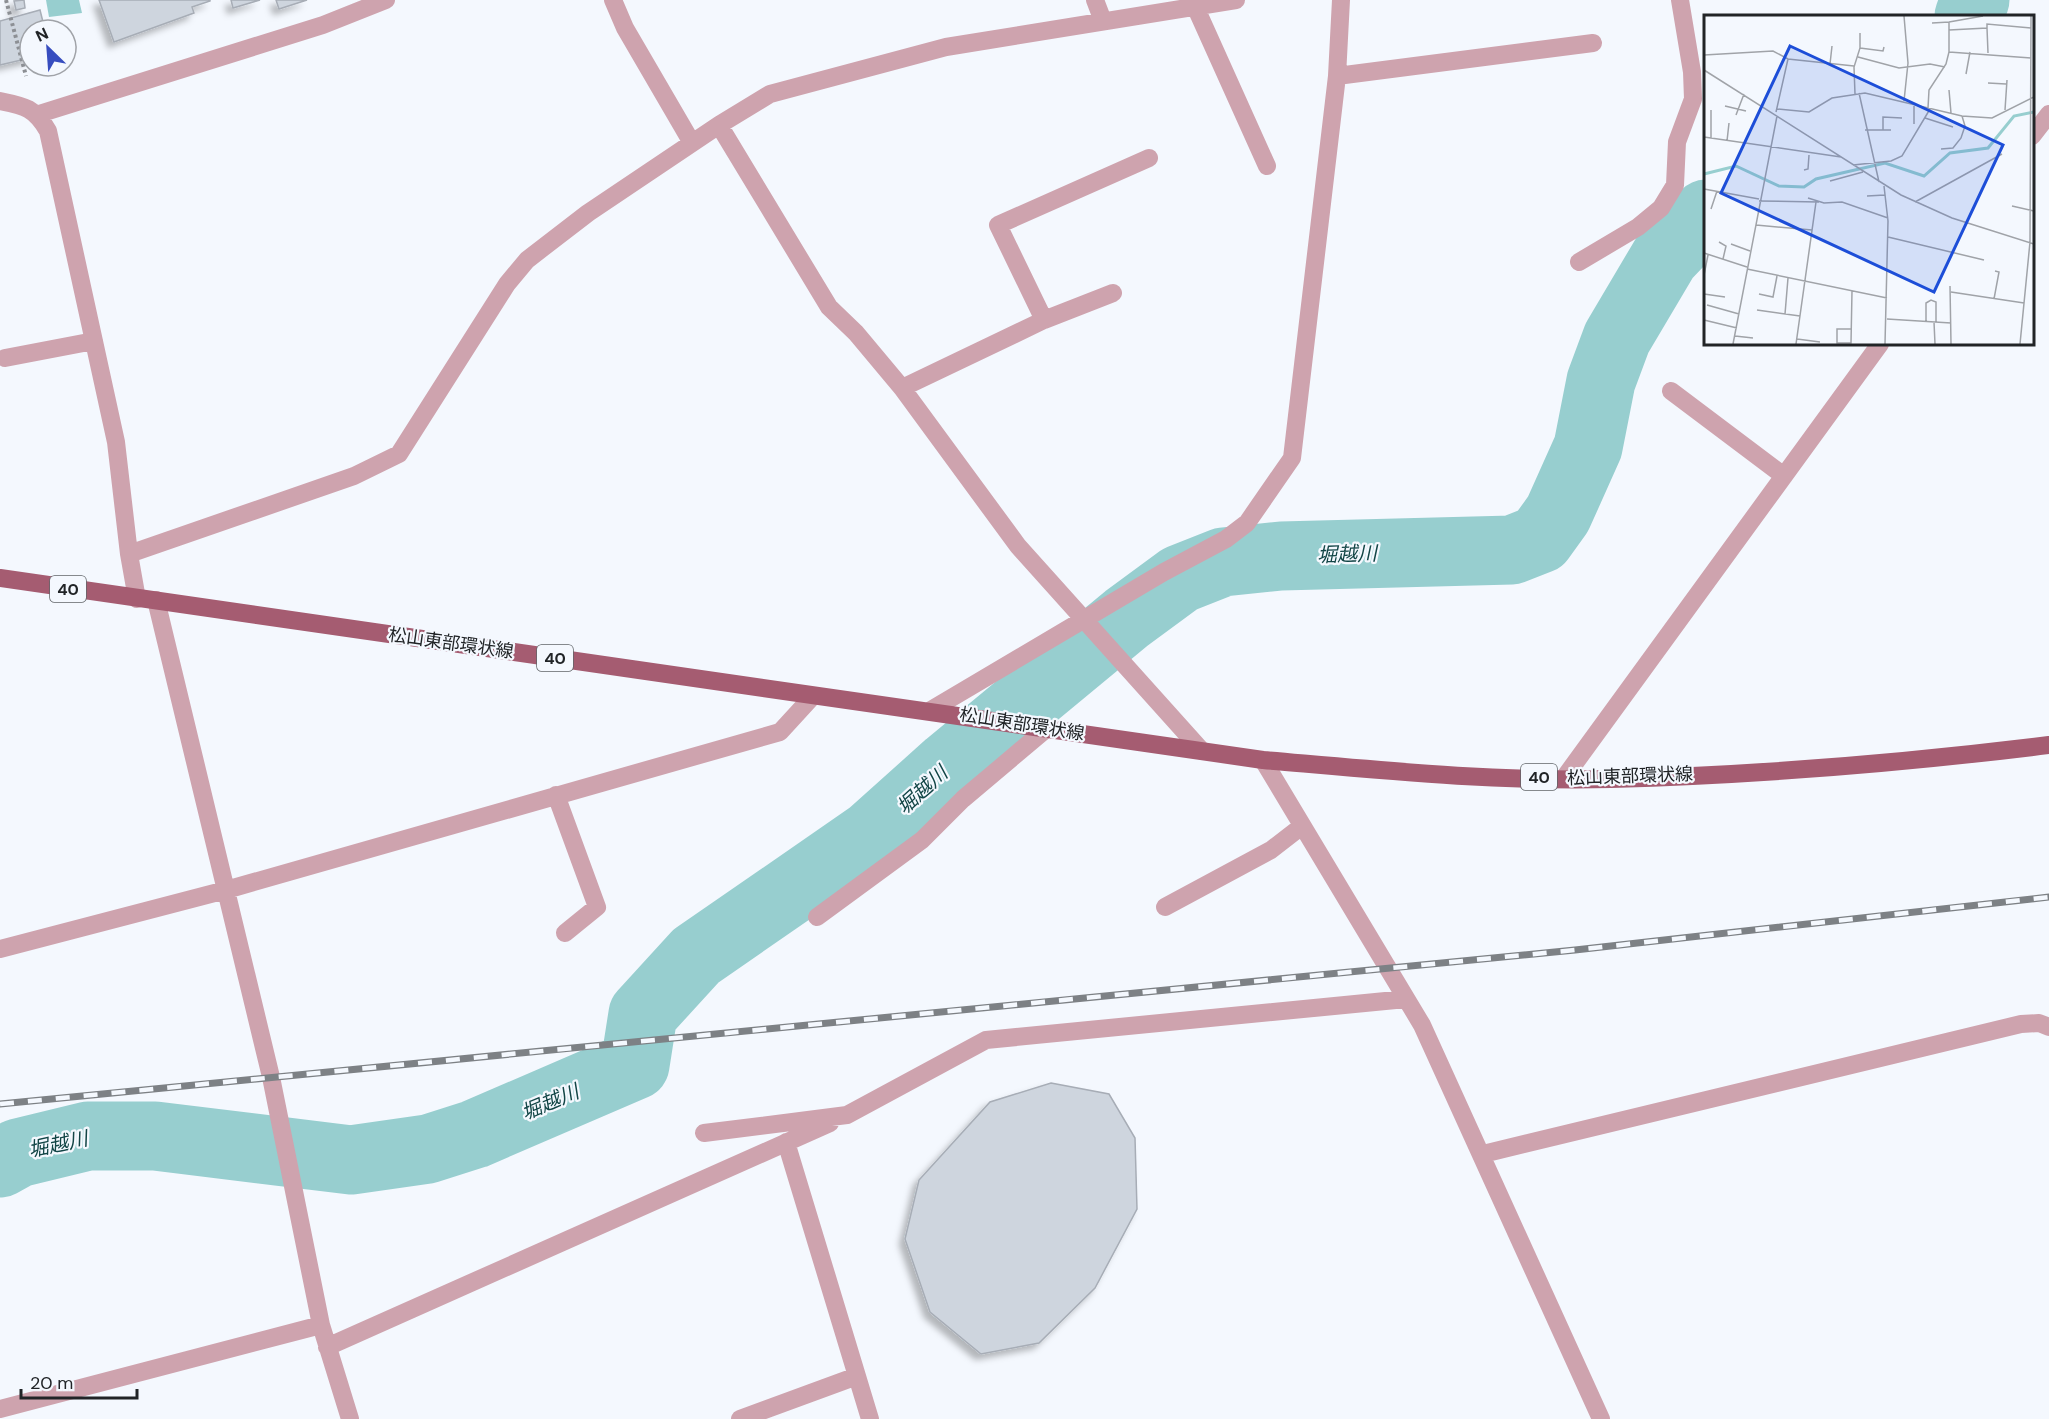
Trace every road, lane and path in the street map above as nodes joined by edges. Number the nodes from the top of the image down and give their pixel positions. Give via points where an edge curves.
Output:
1 (6, 0) edge
2 (384, 0) edge
3 (613, 0) edge
4 (1095, 0) edge
5 (1236, 0) edge
6 (1341, 0) edge
7 (1680, 0) edge
8 (1195, 6) junction
9 (1102, 21) junction
10 (1593, 43) dead end
11 (1337, 76) junction
12 (0, 102) edge
13 (39, 114) junction
14 (2049, 114) edge
15 (719, 125) junction
16 (2034, 133) edge
17 (692, 143) junction
18 (1149, 158) dead end
19 (1267, 166) dead end
20 (1579, 261) dead end
21 (1113, 293) dead end
22 (1044, 320) junction
23 (93, 341) junction
24 (1876, 345) edge
25 (5, 358) dead end
26 (902, 388) junction
27 (1671, 391) dead end
28 (1784, 476) junction
29 (129, 554) junction
30 (0, 578) edge
31 (137, 599) junction
32 (156, 600) junction
33 (1085, 623) junction
34 (813, 696) junction
35 (931, 710) junction
36 (1038, 727) junction
37 (2049, 745) edge
38 (1202, 751) junction
39 (1263, 760) junction
40 (1564, 778) junction
41 (556, 795) junction
42 (1302, 826) junction
43 (226, 890) junction
44 (1166, 907) dead end
45 (817, 917) dead end
46 (565, 933) dead end
47 (0, 949) edge
48 (1406, 999) junction
49 (2049, 1027) edge
50 (847, 1115) junction
51 (704, 1133) dead end
52 (786, 1142) junction
53 (1483, 1154) junction
54 (321, 1325) junction
55 (327, 1347) junction
56 (857, 1376) junction
57 (0, 1409) edge
58 (350, 1419) edge
59 (740, 1419) edge
60 (870, 1419) edge
61 (1601, 1419) edge

1 - 13 path
2 - 13 street via 322,25
3 - 17 street via 625,28
4 - 9 street
5 - 8 street
6 - 11 street
7 - 20 street via 1693,99 1677,142 1675,185 1661,208 1638,227
8 - 9 street
8 - 19 street
9 - 15 street via 946,47 770,94
10 - 11 street
11 - 33 street via 1292,458 1247,523
12 - 13 street
13 - 23 street via 48,131
14 - 16 street
15 - 17 street
15 - 26 street via 829,307
17 - 29 street via 588,213 527,260 507,284 399,454 354,476
18 - 22 street via 998,225
21 - 22 street
22 - 26 street
23 - 25 street
23 - 29 street via 116,442
24 - 28 street
26 - 33 street via 1018,546
27 - 28 street
28 - 40 street
29 - 31 street
30 - 31 main road, 松山東部環状線 / 40
31 - 32 main road, 松山東部環状線 / 40
32 - 34 main road, 松山東部環状線 / 40
32 - 43 street
33 - 35 street
33 - 38 street via 1112,648
34 - 35 main road, 松山東部環状線 / 40
34 - 41 street via 780,732
35 - 36 main road, 松山東部環状線 / 40
36 - 38 main road, 松山東部環状線 / 40
36 - 45 street via 922,840
37 - 40 main road, 松山東部環状線 / 40 via 1917,762 1610,779
38 - 39 main road, 松山東部環状線 / 40
39 - 40 main road, 松山東部環状線 / 40 via 1428,774
39 - 42 street
41 - 43 street
41 - 46 street via 597,907
42 - 44 street via 1271,850
42 - 48 street
43 - 47 street
43 - 54 street via 282,1130
48 - 50 street via 986,1040
48 - 53 street
49 - 53 street via 2021,1024
50 - 51 street
50 - 52 street
52 - 55 street
52 - 56 street
53 - 61 street
54 - 55 street
54 - 57 street
55 - 58 street
56 - 59 street
56 - 60 street

